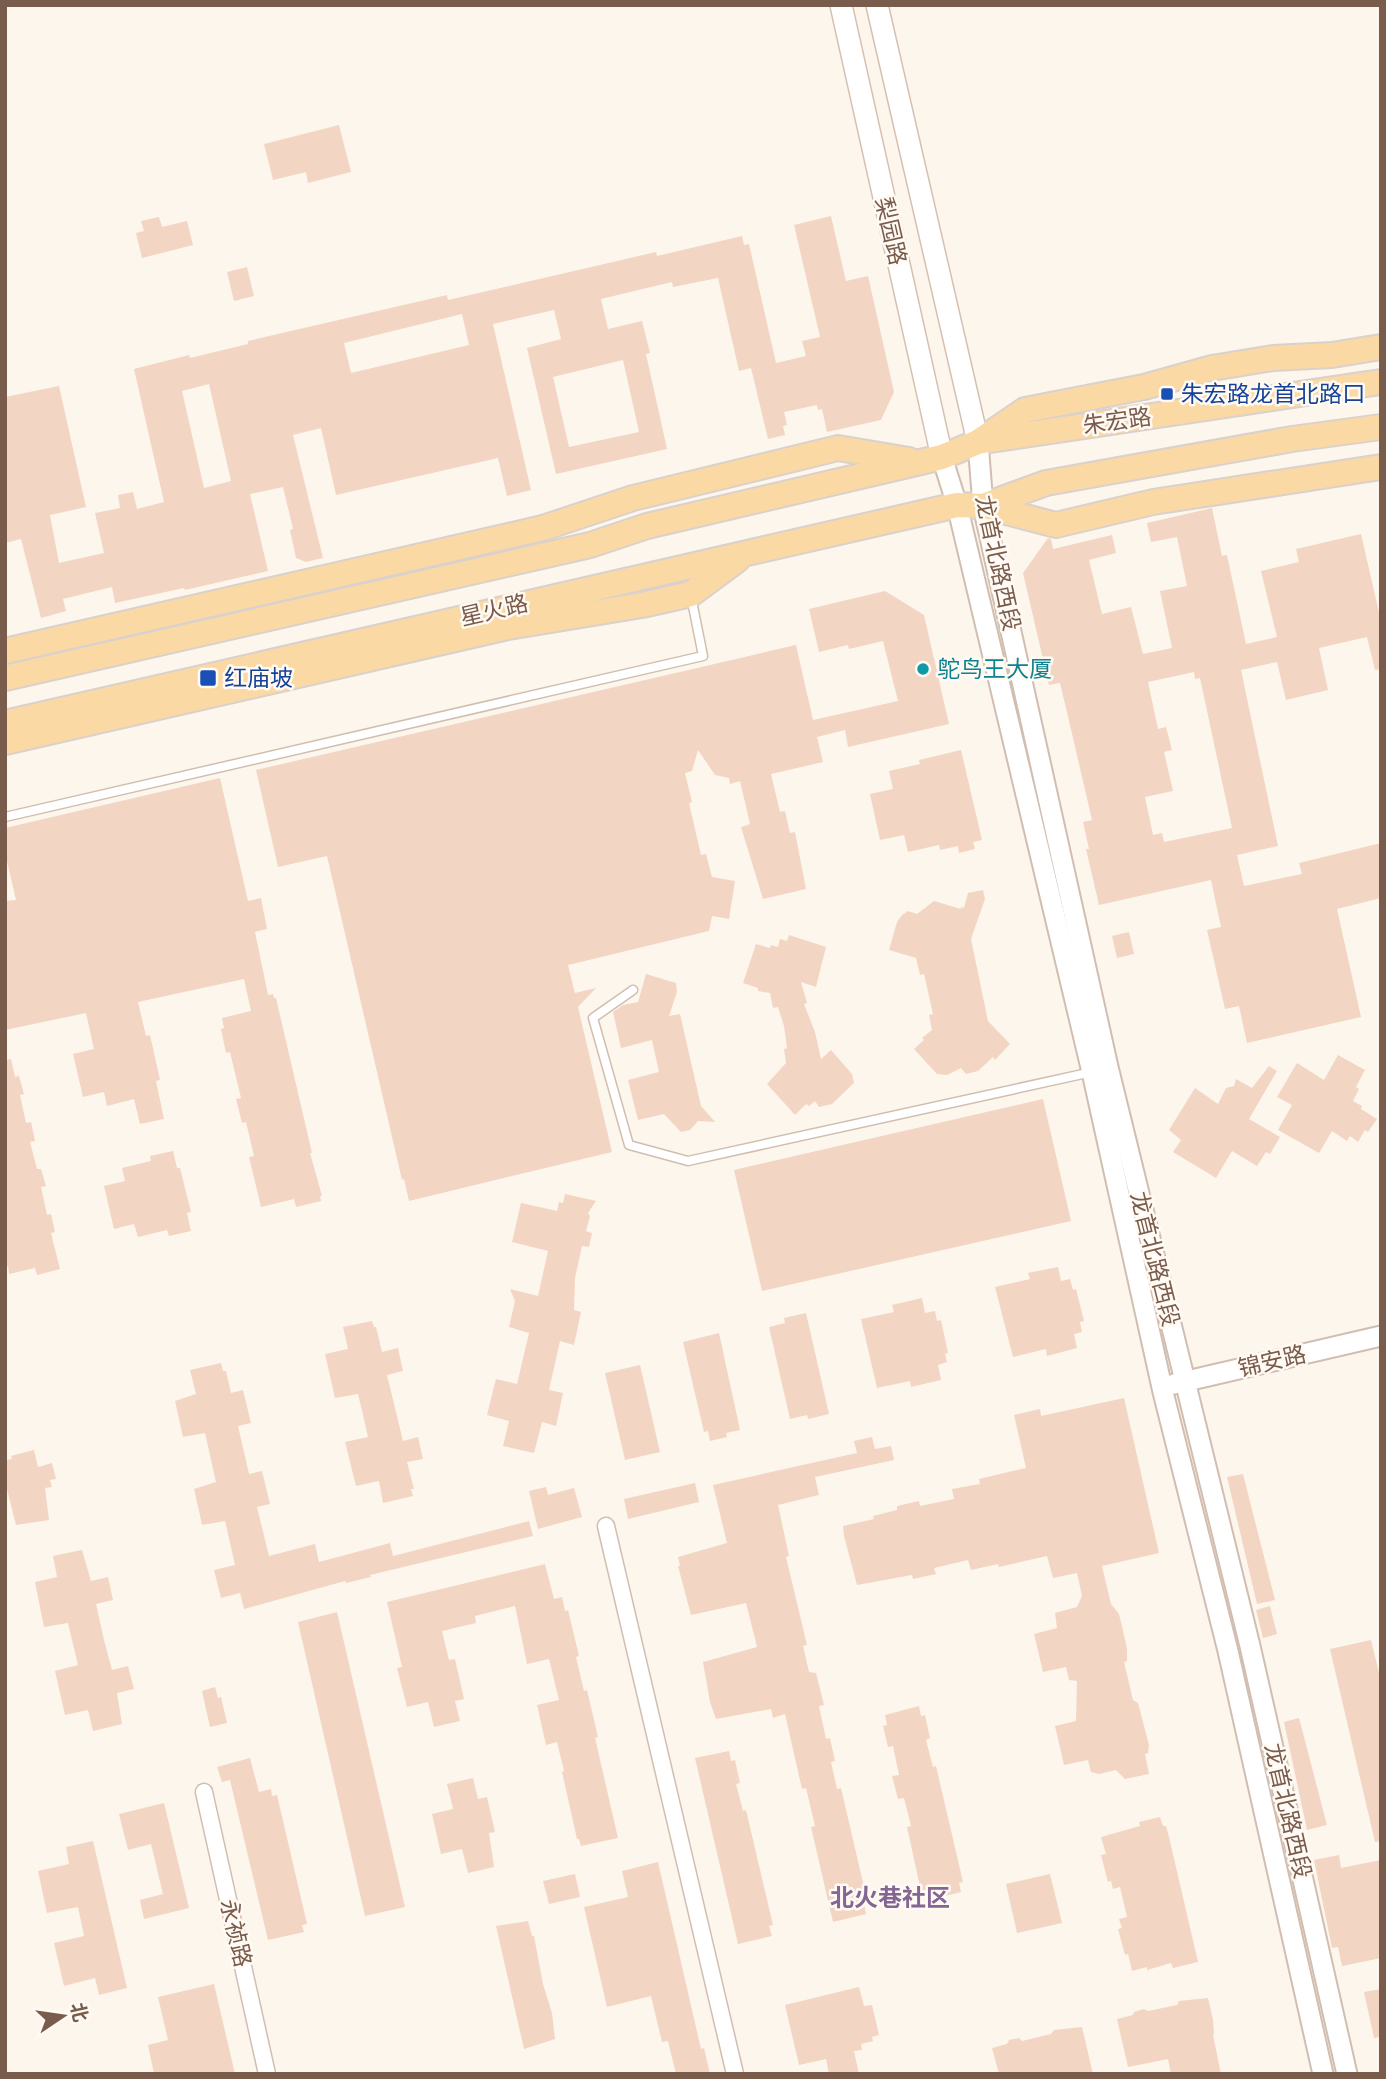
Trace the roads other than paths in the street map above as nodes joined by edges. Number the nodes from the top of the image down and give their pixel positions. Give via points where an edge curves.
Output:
1 (841, 5) edge
2 (877, 5) edge
3 (1381, 347) edge
4 (1381, 382) edge
5 (1381, 427) edge
6 (978, 442) junction
7 (931, 459) junction
8 (1381, 467) edge
9 (957, 505) junction
10 (983, 506) junction
11 (600, 510) junction
12 (747, 553) junction
13 (511, 563) junction
14 (330, 577) junction
15 (691, 594) junction
16 (336, 603) junction
17 (100, 629) junction
18 (5, 651) edge
19 (106, 655) junction
20 (5, 678) edge
21 (5, 723) edge
22 (5, 742) edge
23 (5, 817) edge
24 (633, 990) dead end
25 (1100, 1069) junction
26 (1381, 1336) edge
27 (1185, 1381) junction
28 (1162, 1386) junction
29 (606, 1526) dead end
30 (204, 1792) dead end
31 (267, 2074) edge
32 (735, 2074) edge
33 (1323, 2074) edge
34 (1348, 2074) edge

1 - 7 main road, 梨园路
2 - 6 main road, 梨园路
3 - 6 main road via 1212,368 1144,387 1025,410
4 - 6 main road, 朱宏路
5 - 10 main road, 朱宏路 via 1046,483
6 - 7 main road, 星火路
6 - 10 street, 龙首北路西段
7 - 9 street, 龙首北路西段
7 - 11 main road via 838,448
7 - 13 main road, 星火路
8 - 10 main road via 1153,502 1056,525
9 - 10 main road, 星火路
9 - 12 main road, 星火路
9 - 25 street, 龙首北路西段
10 - 25 street, 龙首北路西段
11 - 13 main road
11 - 14 main road via 536,530
12 - 15 main road
12 - 21 main road, 星火路
13 - 16 main road, 星火路
14 - 16 main road
14 - 17 main road
15 - 22 main road via 509,626
15 - 23 lane via 703,656
16 - 19 main road, 星火路
17 - 18 main road
17 - 19 main road
19 - 20 main road, 星火路
24 - 25 lane via 593,1018 629,1145 688,1161
25 - 27 street, 龙首北路西段
25 - 28 street, 龙首北路西段
26 - 27 street, 锦安路
27 - 28 street, 锦安路
27 - 34 street, 龙首北路西段
28 - 33 street, 龙首北路西段
29 - 32 street
30 - 31 street, 永祯路

